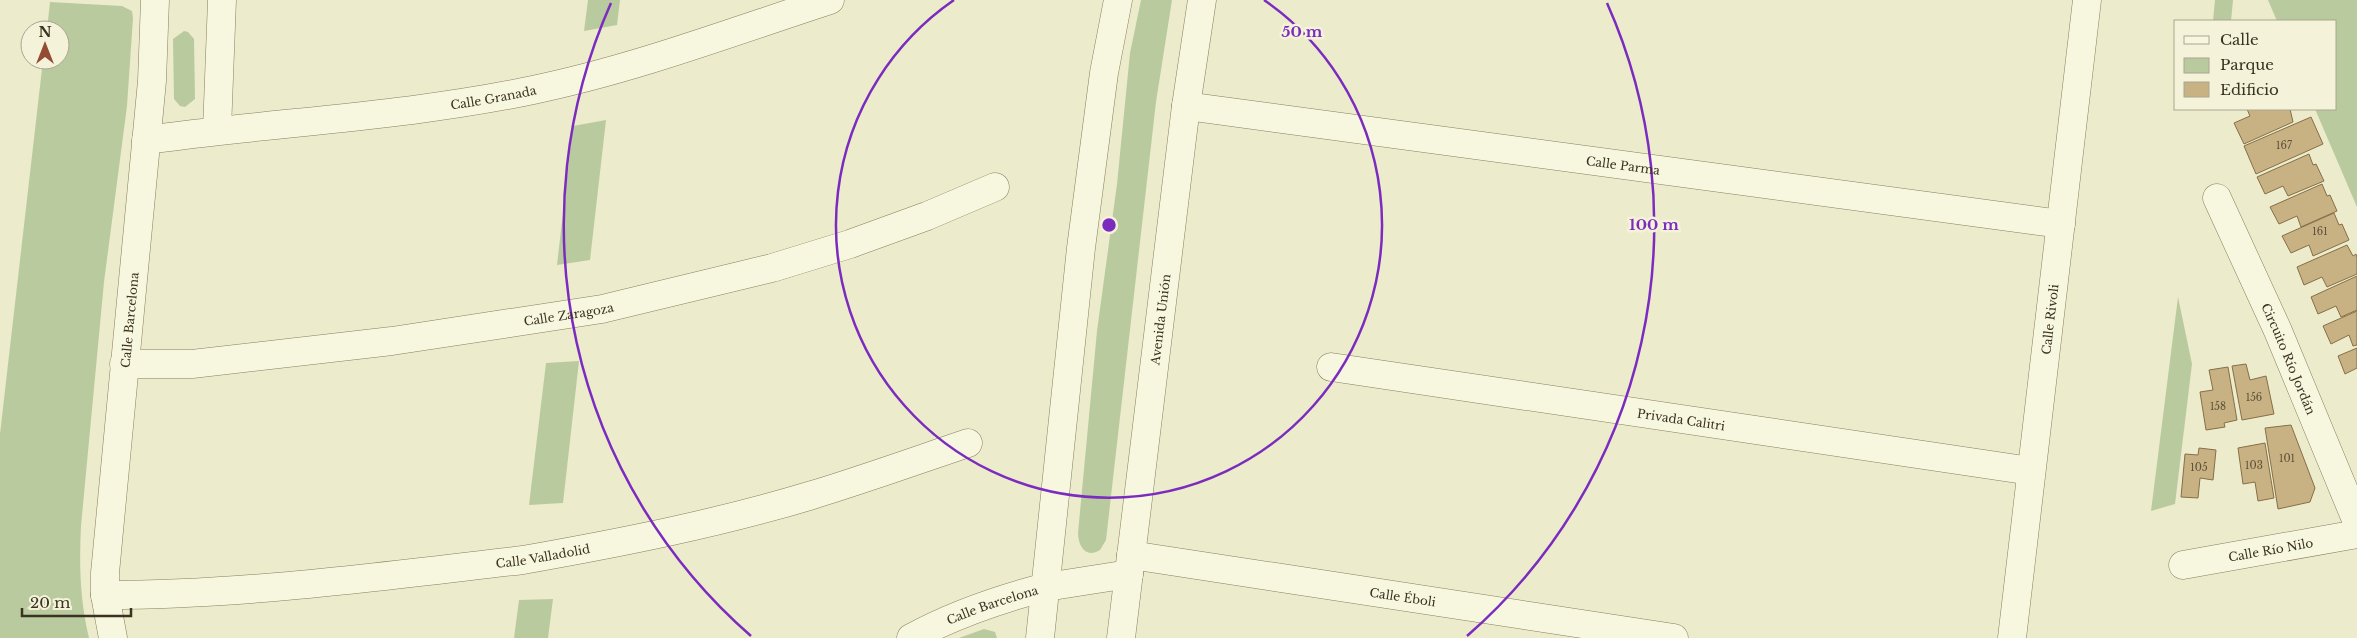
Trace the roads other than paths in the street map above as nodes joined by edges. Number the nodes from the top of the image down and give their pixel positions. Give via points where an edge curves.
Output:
1 (155, 0) edge
2 (222, 0) edge
3 (830, 0) edge
4 (1118, 0) edge
5 (1202, 0) edge
6 (2087, 0) edge
7 (1186, 106) junction
8 (217, 130) junction
9 (146, 140) junction
10 (995, 187) dead end
11 (2217, 198) dead end
12 (2061, 224) junction
13 (124, 364) junction
14 (1331, 367) dead end
15 (968, 443) dead end
16 (2032, 471) junction
17 (2357, 522) edge
18 (2357, 534) edge
19 (1130, 564) junction
20 (2183, 565) dead end
21 (1046, 587) junction
22 (105, 595) junction
23 (113, 638) edge
24 (911, 638) edge
25 (1040, 638) edge
26 (1121, 638) edge
27 (1674, 638) edge
28 (2012, 638) edge

1 - 9 street, Calle Barcelona
2 - 8 street
3 - 8 street, Calle Granada via 601,74 532,90 432,108
4 - 21 street via 1104,73 1082,238
5 - 7 street, Avenida Unión
6 - 12 street, Calle Rivoli
7 - 12 street, Calle Parma
7 - 19 street, Avenida Unión
8 - 9 street, Calle Granada
9 - 13 street, Calle Barcelona
10 - 13 street, Calle Zaragoza via 927,216 772,268 602,309 392,341 230,360 168,366
11 - 17 street, Circuito Río Jordán via 2278,331
12 - 16 street, Calle Rivoli
13 - 22 street, Calle Barcelona
14 - 16 street, Privada Calitri
15 - 22 street, Calle Valladolid via 758,510 524,560 230,592
16 - 28 street, Calle Rivoli
18 - 20 street, Calle Río Nilo
19 - 21 street, Calle Éboli
19 - 26 street, Avenida Unión
19 - 27 street, Calle Éboli
21 - 24 street, Calle Barcelona via 1008,597
21 - 25 street
22 - 23 street, Calle Barcelona

